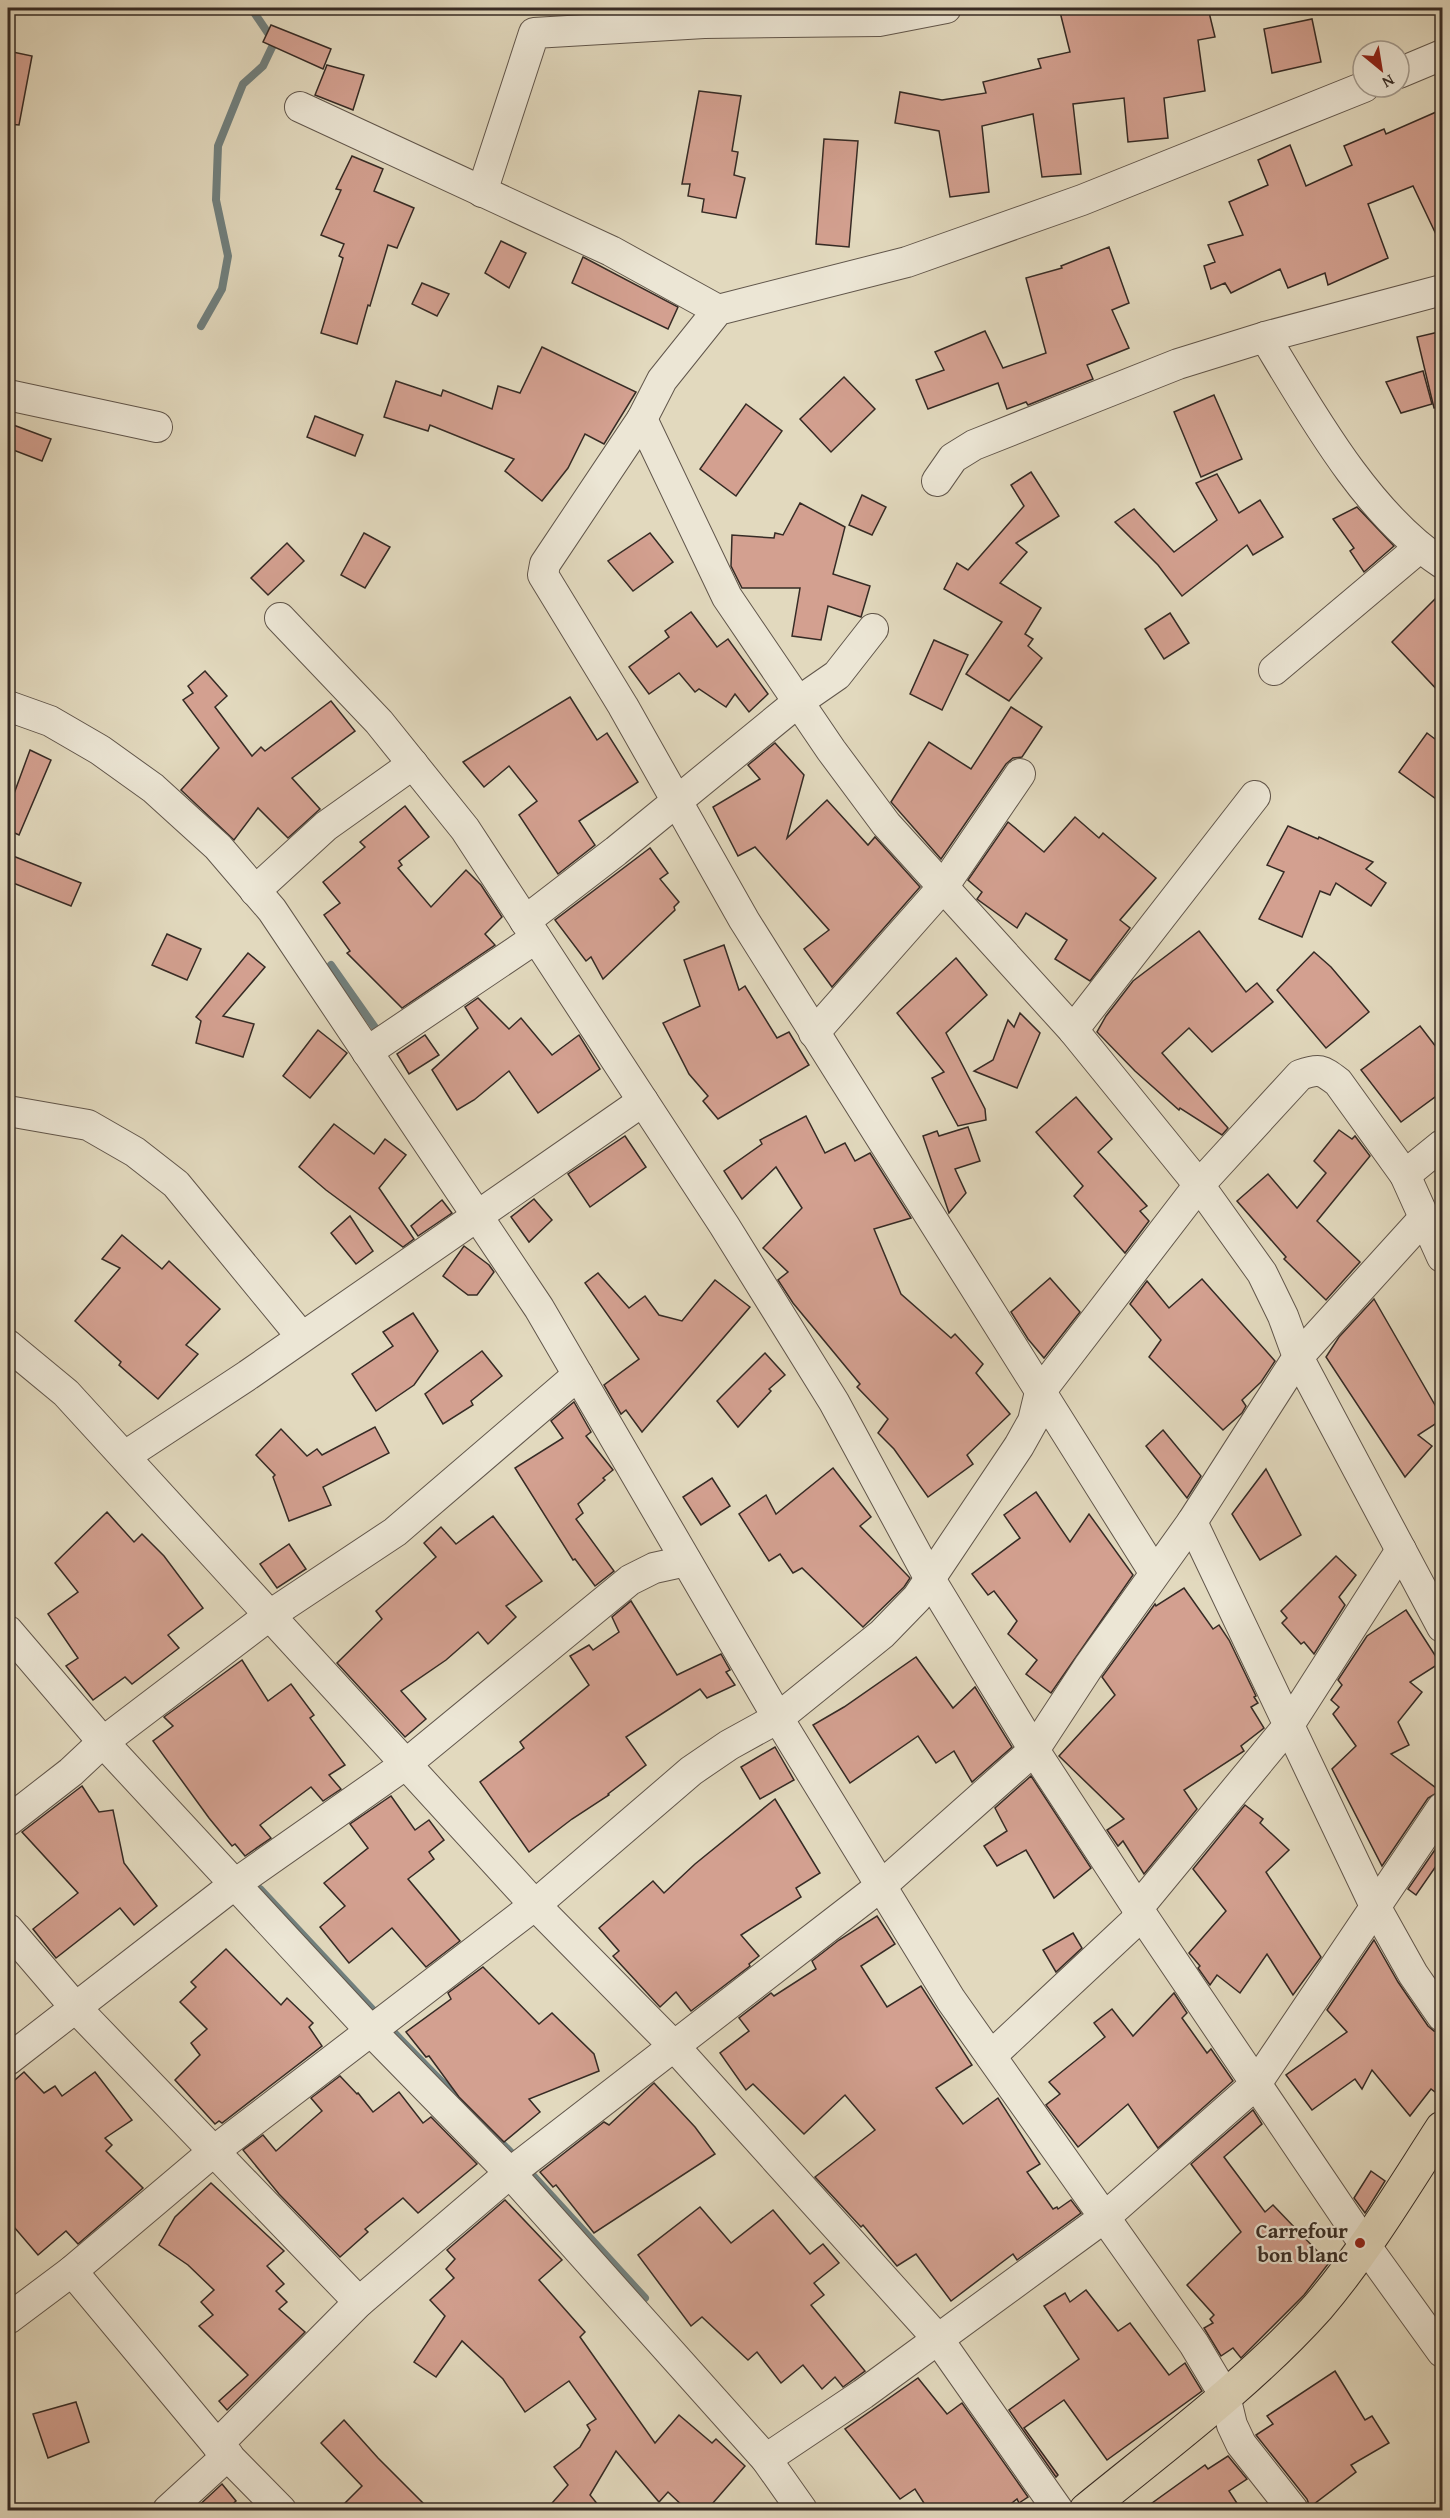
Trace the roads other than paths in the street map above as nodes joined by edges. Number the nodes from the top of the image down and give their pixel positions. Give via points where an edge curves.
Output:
1 (945, 8) edge
2 (537, 20) edge
3 (1443, 56) edge
4 (1411, 68) edge
5 (1351, 92) edge
6 (300, 107) dead end
7 (482, 192) junction
8 (1443, 290) edge
9 (718, 310) junction
10 (1265, 337) junction
11 (8, 395) edge
12 (642, 419) junction
13 (157, 427) dead end
14 (938, 481) dead end
15 (1431, 555) edge
16 (280, 618) dead end
17 (873, 629) dead end
18 (1274, 670) dead end
19 (798, 702) junction
20 (8, 706) edge
21 (413, 764) junction
22 (1020, 774) dead end
23 (1255, 796) dead end
24 (676, 801) junction
25 (943, 887) junction
26 (255, 891) junction
27 (531, 930) junction
28 (1073, 1030) junction
29 (814, 1033) junction
30 (367, 1052) junction
31 (642, 1101) junction
32 (8, 1111) edge
33 (1443, 1145) edge
34 (1405, 1175) junction
35 (1199, 1185) junction
36 (477, 1217) junction
37 (1424, 1218) junction
38 (1443, 1257) edge
39 (301, 1336) junction
40 (8, 1345) edge
41 (1298, 1357) junction
42 (578, 1376) junction
43 (1040, 1392) junction
44 (125, 1456) junction
45 (1192, 1522) junction
46 (1401, 1550) junction
47 (686, 1561) junction
48 (1154, 1572) junction
49 (930, 1579) junction
50 (270, 1615) junction
51 (1443, 1627) edge
52 (8, 1631) edge
53 (778, 1718) junction
54 (1288, 1725) junction
55 (103, 1742) junction
56 (1034, 1750) junction
57 (406, 1764) junction
58 (1443, 1808) edge
59 (8, 1821) edge
60 (235, 1884) junction
61 (881, 1886) junction
62 (535, 1905) junction
63 (1375, 1906) junction
64 (1139, 1912) junction
65 (8, 1929) edge
66 (75, 2007) junction
67 (1443, 2016) edge
68 (371, 2031) junction
69 (673, 2045) junction
70 (991, 2056) junction
71 (8, 2060) edge
72 (1256, 2084) junction
73 (1443, 2128) edge
74 (214, 2151) junction
75 (510, 2172) junction
76 (1105, 2217) junction
77 (1365, 2245) junction
78 (72, 2271) junction
79 (359, 2302) junction
80 (8, 2319) edge
81 (938, 2339) junction
82 (1443, 2352) edge
83 (1225, 2396) junction
84 (223, 2450) junction
85 (765, 2459) junction
86 (168, 2511) edge
87 (281, 2511) edge
88 (802, 2511) edge
89 (1058, 2511) edge
90 (1086, 2511) edge
91 (1293, 2511) edge

1 - 2 street via 879,21
2 - 7 street
3 - 4 street
5 - 9 street via 1082,200 907,262
6 - 7 street
7 - 9 street via 610,251
8 - 10 street
9 - 12 street via 662,380
10 - 14 street via 1178,364 974,445 953,458
10 - 15 street via 1359,481
11 - 13 street
12 - 19 street via 727,597
12 - 24 street via 545,564 543,575
15 - 18 street
16 - 21 street via 379,722
17 - 19 street via 837,675
19 - 24 street
19 - 25 street via 886,824
20 - 26 street via 50,721 153,788 218,847
21 - 26 street via 326,826
21 - 27 street via 465,829
22 - 25 street
23 - 28 street
24 - 27 street
24 - 29 street
25 - 28 street
25 - 29 street
26 - 30 street via 272,910
27 - 30 street
27 - 31 street
28 - 35 street
29 - 43 street
30 - 36 street
31 - 36 street
31 - 49 street via 834,1402
32 - 39 street via 88,1125 135,1152 176,1184
33 - 34 street
34 - 35 street via 1338,1082 1315,1070 1300,1075
34 - 37 street
35 - 41 street via 1262,1273
35 - 43 street
36 - 39 street
36 - 42 street via 539,1308
37 - 38 street
37 - 41 street
39 - 44 street
40 - 44 street via 66,1393
41 - 45 street
41 - 46 street
42 - 47 street
42 - 50 street via 394,1532
43 - 48 street
43 - 49 street via 1033,1421 1019,1446
44 - 50 street
45 - 48 street
45 - 54 street
46 - 51 street
46 - 54 street
47 - 53 street
47 - 57 street via 654,1568 630,1580
48 - 56 street
49 - 53 street via 882,1634
49 - 56 street
50 - 55 street
50 - 57 street
52 - 55 street
53 - 61 street
53 - 62 street via 691,1772
54 - 63 street
54 - 64 street
55 - 59 street
55 - 60 street
56 - 61 street
56 - 64 street
57 - 60 street
57 - 62 street
58 - 63 street
60 - 66 street
60 - 68 street
61 - 69 street
61 - 70 street via 951,2000
62 - 68 street
62 - 69 street
63 - 67 street via 1413,1974
63 - 72 street
64 - 70 street
64 - 72 street
65 - 66 street
66 - 71 street
66 - 74 street
68 - 74 street
68 - 75 street
69 - 75 street
69 - 81 street
70 - 76 street
72 - 76 street
72 - 77 street
73 - 77 main road
74 - 78 street
74 - 79 street
75 - 79 street
75 - 85 street
76 - 81 street
76 - 83 street via 1194,2344
77 - 82 street
77 - 83 main road via 1318,2306
78 - 80 street
78 - 84 street
79 - 84 street
81 - 85 street
81 - 89 street
83 - 90 main road
83 - 91 street via 1241,2444
84 - 86 street
84 - 87 street
85 - 88 street

